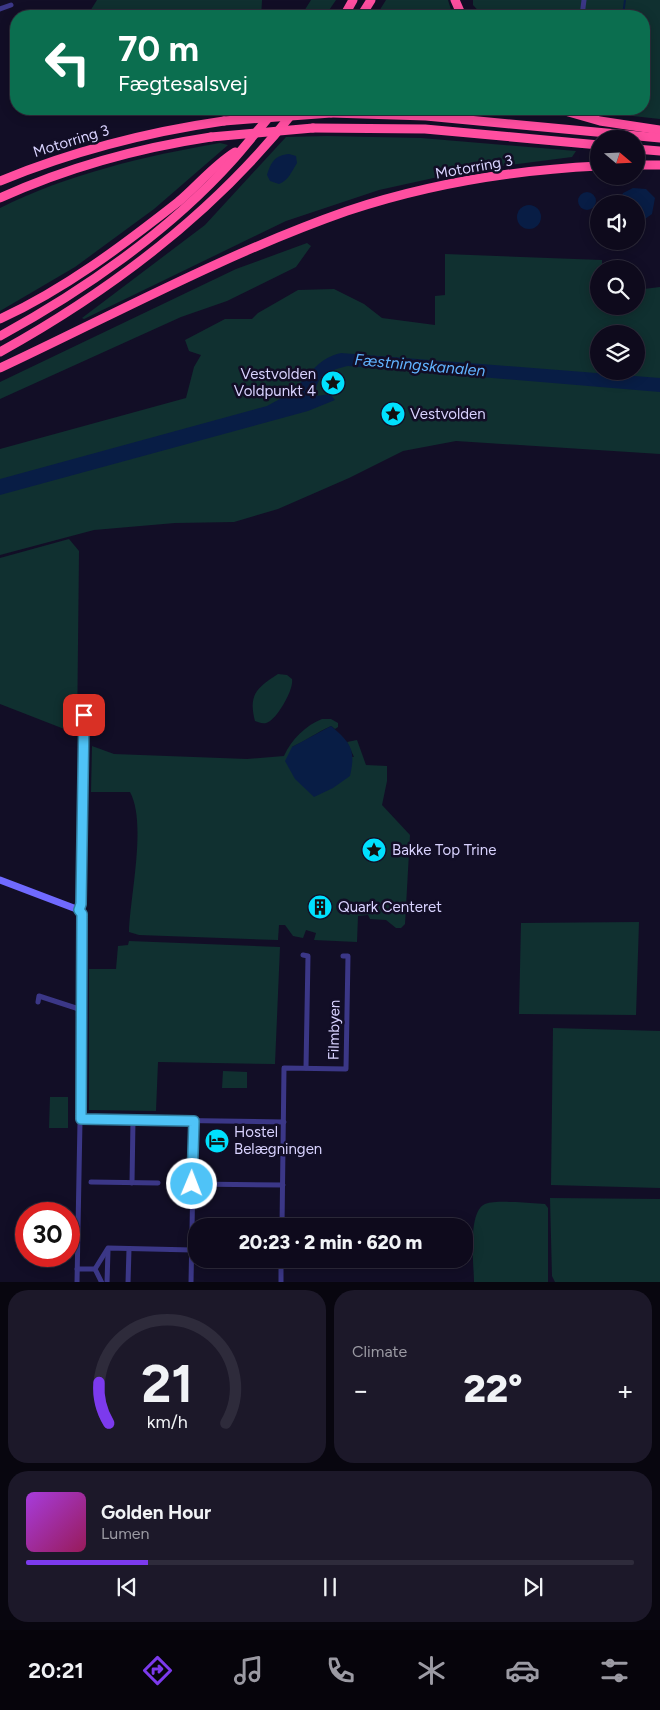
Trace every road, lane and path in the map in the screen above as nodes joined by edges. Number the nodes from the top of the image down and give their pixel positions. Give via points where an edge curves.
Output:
1 (11, 5) dead end
2 (0, 9) edge
3 (271, 115) edge
4 (291, 115) edge
5 (316, 115) edge
6 (366, 115) edge
7 (579, 115) edge
8 (660, 130) edge
9 (660, 138) edge
10 (590, 144) edge
11 (244, 146) junction
12 (645, 150) edge
13 (660, 151) edge
14 (645, 165) edge
15 (660, 165) edge
16 (590, 167) edge
17 (0, 181) edge
18 (0, 198) edge
19 (0, 319) edge
20 (0, 336) edge
21 (0, 352) edge
22 (0, 368) edge
23 (84, 715) dead end
24 (0, 880) edge
25 (79, 910) junction
26 (303, 955) dead end
27 (343, 956) dead end
28 (38, 1002) dead end
29 (82, 1010) junction
30 (306, 1068) junction
31 (81, 1119) junction
32 (133, 1120) junction
33 (194, 1121) junction
34 (284, 1122) junction
35 (91, 1182) dead end
36 (132, 1182) junction
37 (158, 1183) dead end
38 (192, 1184) junction
39 (282, 1185) junction
40 (192, 1218) edge
41 (282, 1218) edge
42 (108, 1248) junction
43 (129, 1249) junction
44 (188, 1250) edge
45 (191, 1268) edge
46 (281, 1268) edge
47 (77, 1269) junction
48 (95, 1269) junction
49 (77, 1282) edge
50 (102, 1282) edge
51 (107, 1282) edge
52 (128, 1282) edge
53 (191, 1282) edge
54 (281, 1282) edge

1 - 2 street
3 - 11 highway
4 - 21 highway via 233,179 161,244 88,299
5 - 17 highway, Motorring 3, bridge via 224,121 158,132 109,143
6 - 9 highway, Motorring 3, bridge via 435,117
7 - 8 highway
10 - 18 highway, bridge via 425,129 313,128 211,137 72,168
11 - 19 highway via 124,244 49,294
11 - 20 highway via 213,180 154,234 78,290
12 - 13 highway
14 - 15 highway
16 - 22 highway, Motorring 3 via 468,181 348,211 248,250
23 - 25 street via 84,828
24 - 25 street
25 - 29 street via 82,914
26 - 30 street, Filmbyen via 308,956
27 - 30 street, Filmbyen via 348,956 346,1069
28 - 29 street via 39,996
29 - 31 street
30 - 34 street, Filmbyen via 284,1068
31 - 32 street
31 - 47 street
32 - 33 street
32 - 36 street
33 - 34 street
33 - 38 street
34 - 39 street, Filmbyen
35 - 36 street
36 - 37 street
38 - 39 street
38 - 40 street
39 - 41 street, Filmbyen
42 - 43 street
42 - 48 street
42 - 51 street
43 - 44 street
43 - 52 street
45 - 53 street
46 - 54 street
47 - 48 street
47 - 49 street
48 - 50 street

